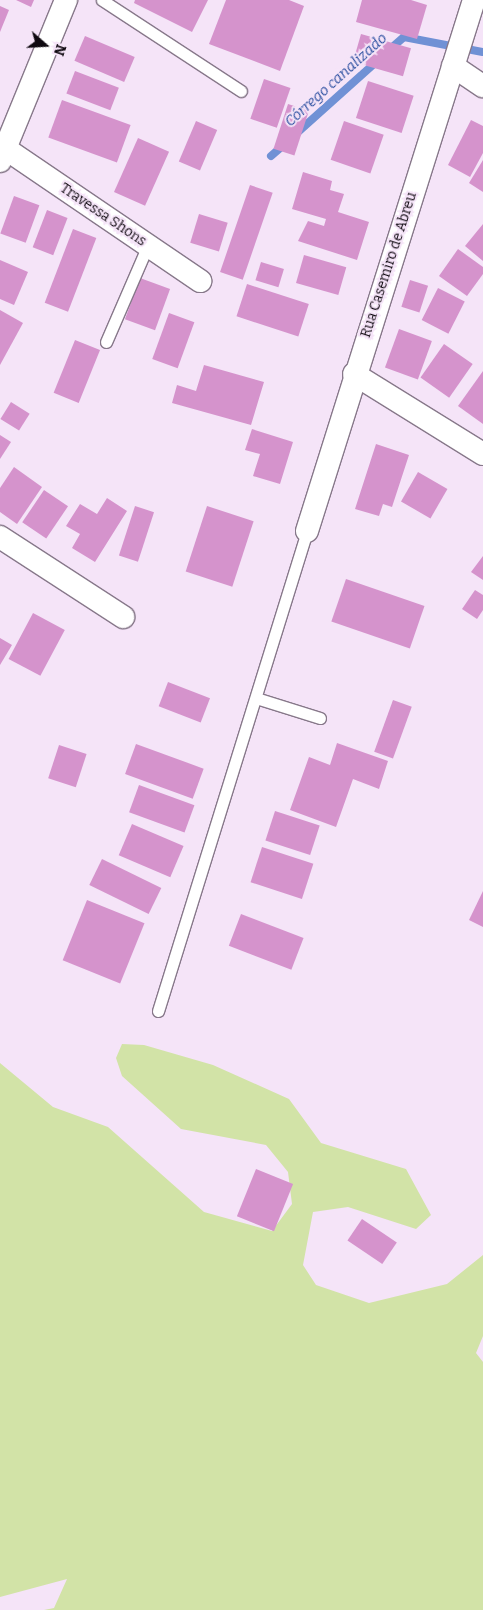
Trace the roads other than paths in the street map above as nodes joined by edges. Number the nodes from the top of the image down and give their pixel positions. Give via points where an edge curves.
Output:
1 (66, 0) edge
2 (102, 0) edge
3 (474, 0) edge
4 (453, 66) junction
5 (483, 86) edge
6 (241, 91) dead end
7 (3, 156) edge
8 (148, 245) junction
9 (200, 281) dead end
10 (106, 342) dead end
11 (354, 374) junction
12 (483, 454) edge
13 (307, 531) joint
14 (0, 537) edge
15 (123, 616) dead end
16 (256, 698) junction
17 (320, 718) dead end
18 (158, 1011) dead end

1 - 7 street
2 - 6 lane
3 - 4 street, Rua Casemiro de Abreu
4 - 5 street
4 - 11 street, Rua Casemiro de Abreu
7 - 8 street, Travessa Shons
8 - 9 street, Travessa Shons
8 - 10 lane
11 - 12 street
11 - 13 street, Rua Casemiro de Abreu
13 - 16 lane
14 - 15 street
16 - 17 lane
16 - 18 lane

